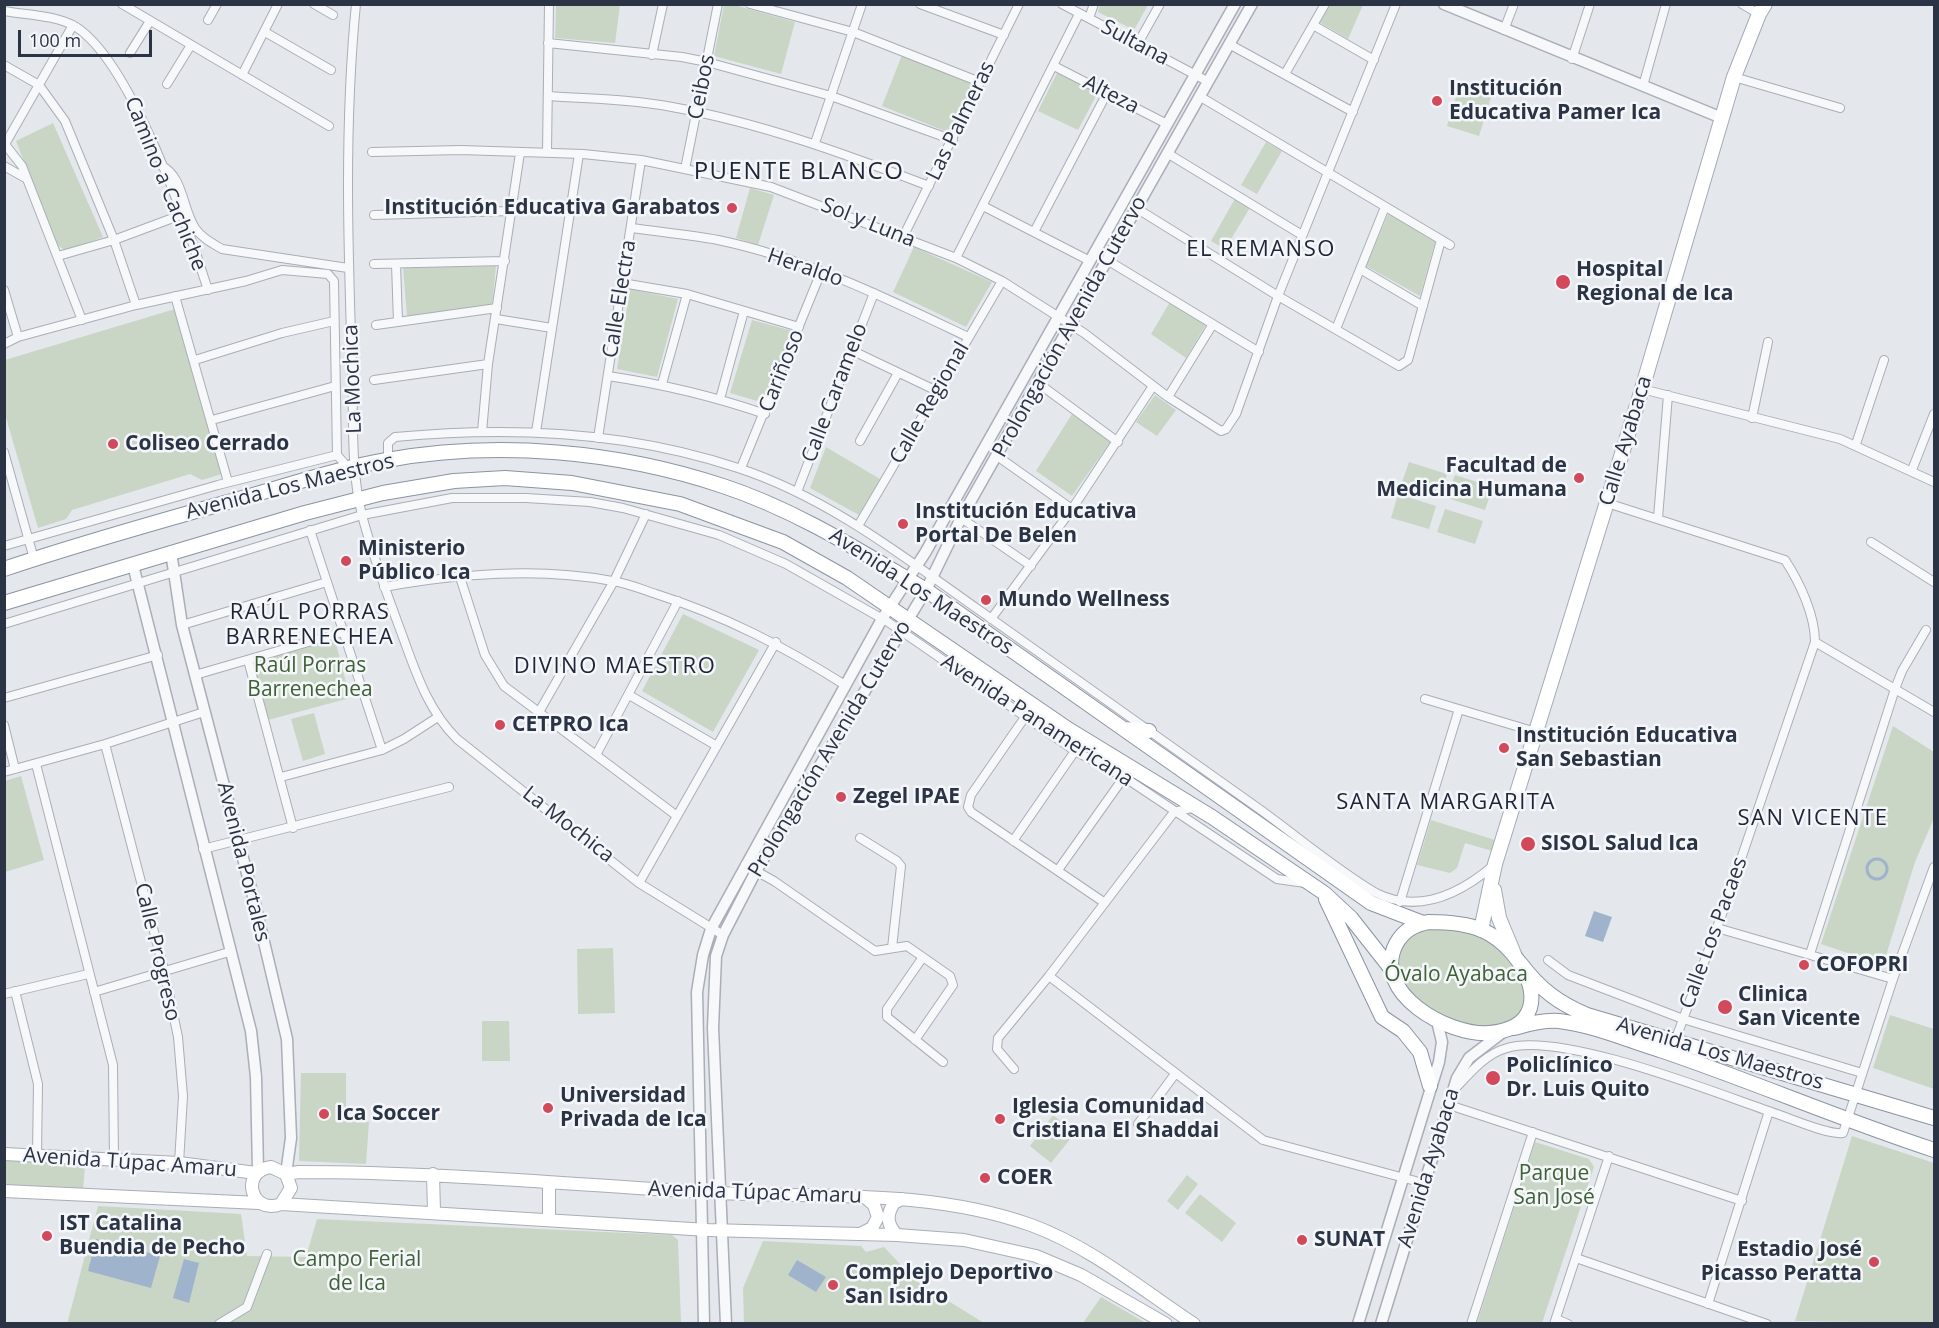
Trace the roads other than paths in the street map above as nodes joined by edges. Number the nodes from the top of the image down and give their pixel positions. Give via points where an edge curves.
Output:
1 (122, 4) edge
2 (217, 4) edge
3 (279, 4) edge
4 (314, 4) edge
5 (356, 4) edge
6 (549, 4) edge
7 (663, 4) edge
8 (718, 4) edge
9 (750, 4) edge
10 (862, 4) edge
11 (920, 4) edge
12 (1019, 4) edge
13 (1062, 4) edge
14 (1094, 4) edge
15 (1160, 4) edge
16 (1235, 4) edge
17 (1252, 4) edge
18 (1325, 4) edge
19 (1396, 4) edge
20 (1444, 4) edge
21 (1514, 4) edge
22 (1590, 4) edge
23 (1666, 4) edge
24 (1742, 4) edge
25 (6, 9) edge
26 (1762, 9) edge
27 (1079, 14) junction
28 (333, 15) dead end
29 (1089, 18) junction
30 (208, 20) dead end
31 (150, 21) junction
32 (73, 25) junction
33 (1313, 26) junction
34 (1504, 30) junction
35 (265, 32) junction
36 (853, 32) junction
37 (1004, 35) junction
38 (548, 44) junction
39 (1229, 44) junction
40 (191, 45) junction
41 (1137, 45) junction
42 (130, 53) dead end
43 (652, 55) junction
44 (1572, 59) junction
45 (1374, 60) junction
46 (706, 62) junction
47 (4, 65) edge
48 (1054, 66) junction
49 (331, 70) dead end
50 (1195, 74) junction
51 (1285, 74) junction
52 (242, 75) junction
53 (1734, 77) junction
54 (1208, 81) junction
55 (980, 82) junction
56 (167, 84) dead end
57 (39, 85) junction
58 (1643, 86) junction
59 (1107, 93) junction
60 (549, 96) junction
61 (831, 96) junction
62 (1199, 96) junction
63 (1840, 108) dead end
64 (697, 112) junction
65 (1353, 112) junction
66 (1722, 118) junction
67 (1167, 124) junction
68 (328, 126) dead end
69 (952, 140) junction
70 (815, 143) junction
71 (5, 144) edge
72 (372, 152) dead end
73 (547, 152) junction
74 (520, 153) junction
75 (1167, 153) junction
76 (579, 154) junction
77 (641, 160) junction
78 (4, 166) edge
79 (161, 166) junction
80 (685, 169) junction
81 (1330, 174) junction
82 (27, 179) junction
83 (929, 186) junction
84 (983, 206) junction
85 (1385, 207) junction
86 (1136, 208) junction
87 (511, 211) junction
88 (181, 215) junction
89 (374, 215) dead end
90 (632, 228) junction
91 (1034, 232) junction
92 (1302, 235) junction
93 (903, 237) junction
94 (114, 240) junction
95 (58, 256) junction
96 (956, 258) junction
97 (283, 260) junction
98 (1107, 260) junction
99 (506, 261) junction
100 (1090, 261) junction
101 (374, 264) dead end
102 (396, 264) junction
103 (348, 268) junction
104 (1360, 269) junction
105 (282, 270) junction
106 (821, 272) junction
107 (1002, 281) junction
108 (622, 283) junction
109 (4, 290) edge
110 (208, 290) junction
111 (874, 293) junction
112 (687, 294) junction
113 (176, 296) junction
114 (1278, 296) junction
115 (135, 305) junction
116 (1423, 306) junction
117 (498, 308) junction
118 (744, 311) junction
119 (1058, 317) junction
120 (496, 319) junction
121 (82, 320) junction
122 (334, 321) junction
123 (398, 322) junction
124 (1213, 324) junction
125 (376, 325) dead end
126 (1071, 325) junction
127 (799, 327) junction
128 (552, 328) junction
129 (1336, 329) junction
130 (18, 337) junction
131 (968, 337) junction
132 (1768, 342) dead end
133 (4, 344) edge
134 (851, 350) junction
135 (1259, 352) junction
136 (195, 360) junction
137 (1884, 360) dead end
138 (488, 364) junction
139 (898, 373) junction
140 (608, 376) junction
141 (374, 380) dead end
142 (1038, 383) junction
143 (662, 384) junction
144 (335, 386) junction
145 (1153, 386) junction
146 (1642, 389) junction
147 (937, 391) junction
148 (1668, 395) junction
149 (1168, 397) junction
150 (720, 399) junction
151 (765, 414) junction
152 (1935, 414) edge
153 (1752, 418) junction
154 (212, 420) junction
155 (482, 432) junction
156 (536, 432) junction
157 (598, 438) junction
158 (860, 441) dead end
159 (1118, 442) junction
160 (1856, 444) junction
161 (4, 452) edge
162 (338, 455) junction
163 (997, 456) junction
164 (388, 460) junction
165 (356, 467) junction
166 (741, 468) junction
167 (1912, 470) junction
168 (228, 482) junction
169 (1935, 482) edge
170 (797, 492) junction
171 (359, 498) junction
172 (1607, 503) junction
173 (1072, 509) junction
174 (646, 514) junction
175 (362, 515) junction
176 (961, 518) junction
177 (1658, 518) junction
178 (858, 526) junction
179 (310, 530) junction
180 (28, 539) junction
181 (1871, 542) dead end
182 (4, 546) edge
183 (171, 552) junction
184 (34, 559) junction
185 (133, 565) junction
186 (916, 566) junction
187 (1031, 566) junction
188 (4, 569) edge
189 (173, 572) junction
190 (460, 577) junction
191 (907, 579) junction
192 (936, 579) junction
193 (614, 581) junction
194 (327, 582) junction
195 (1935, 582) edge
196 (138, 584) junction
197 (384, 586) junction
198 (926, 590) junction
199 (678, 601) junction
200 (4, 603) edge
201 (886, 613) junction
202 (991, 619) junction
203 (4, 624) edge
204 (904, 624) junction
205 (182, 625) junction
206 (1926, 630) dead end
207 (343, 632) junction
208 (776, 642) junction
209 (1815, 642) junction
210 (158, 655) junction
211 (248, 660) junction
212 (195, 675) junction
213 (845, 685) junction
214 (1895, 690) junction
215 (629, 695) junction
216 (839, 695) junction
217 (4, 698) edge
218 (1425, 699) dead end
219 (857, 701) junction
220 (1458, 709) junction
221 (204, 712) junction
222 (539, 712) junction
223 (1935, 712) edge
224 (438, 717) junction
225 (1025, 717) junction
226 (172, 723) junction
227 (4, 725) edge
228 (1123, 729) junction
229 (1149, 730) junction
230 (1536, 732) junction
231 (105, 744) junction
232 (717, 746) junction
233 (382, 750) junction
234 (1075, 751) junction
235 (596, 755) junction
236 (36, 764) junction
237 (15, 769) junction
238 (4, 772) edge
239 (281, 777) junction
240 (1124, 777) junction
241 (450, 787) dead end
242 (1196, 807) junction
243 (1174, 812) junction
244 (677, 816) junction
245 (294, 828) junction
246 (860, 838) dead end
247 (1013, 840) junction
248 (238, 841) junction
249 (203, 849) junction
250 (1496, 864) junction
251 (745, 865) junction
252 (1935, 867) edge
253 (1330, 868) junction
254 (1058, 870) junction
255 (756, 871) junction
256 (1493, 879) junction
257 (639, 883) junction
258 (1312, 884) junction
259 (1400, 902) junction
260 (1105, 903) junction
261 (1423, 923) junction
262 (1717, 928) junction
263 (711, 929) junction
264 (1481, 930) junction
265 (723, 935) junction
266 (892, 948) junction
267 (229, 952) junction
268 (1810, 954) junction
269 (923, 957) junction
270 (1548, 960) dead end
271 (1519, 961) junction
272 (164, 970) junction
273 (1392, 970) junction
274 (88, 974) junction
275 (1049, 976) junction
276 (1893, 979) junction
277 (15, 991) junction
278 (94, 992) junction
279 (697, 992) junction
280 (714, 993) junction
281 (4, 994) edge
282 (1683, 1019) junction
283 (1437, 1021) junction
284 (1509, 1029) junction
285 (915, 1040) junction
286 (1675, 1041) junction
287 (943, 1062) dead end
288 (1014, 1069) dead end
289 (1862, 1073) junction
290 (1175, 1074) junction
291 (1430, 1086) junction
292 (1454, 1090) junction
293 (1856, 1094) junction
294 (1449, 1105) junction
295 (1769, 1111) junction
296 (1935, 1118) edge
297 (1848, 1121) junction
298 (1138, 1124) dead end
299 (1533, 1132) junction
300 (1935, 1150) edge
301 (4, 1154) edge
302 (37, 1155) junction
303 (1609, 1156) junction
304 (114, 1159) junction
305 (179, 1163) junction
306 (257, 1172) junction
307 (286, 1174) junction
308 (433, 1174) junction
309 (1403, 1177) junction
310 (1424, 1182) junction
311 (549, 1184) junction
312 (4, 1191) edge
313 (701, 1191) junction
314 (721, 1193) junction
315 (865, 1197) junction
316 (902, 1199) junction
317 (1742, 1201) junction
318 (259, 1203) junction
319 (281, 1204) junction
320 (434, 1212) junction
321 (549, 1219) junction
322 (702, 1230) junction
323 (723, 1231) junction
324 (861, 1233) junction
325 (897, 1235) junction
326 (267, 1254) dead end
327 (1576, 1258) junction
328 (1708, 1304) junction
329 (1555, 1321) edge
330 (1190, 1322) edge
331 (219, 1323) edge
332 (704, 1323) edge
333 (726, 1323) edge
334 (1166, 1323) edge
335 (1358, 1323) edge
336 (1381, 1323) edge
337 (1471, 1323) edge
338 (1568, 1323) edge
339 (1767, 1323) edge

1 - 31 street
2 - 30 street
3 - 35 street
4 - 28 street
5 - 103 street, La Mochica via 348,120
6 - 38 street
7 - 43 street
8 - 46 street, Ceibos
9 - 36 street
10 - 36 street
11 - 37 street
12 - 37 street, Las Palmeras
13 - 27 street, Sultana
14 - 29 street
15 - 41 street
16 - 50 street, Prolongación Avenida Cutervo
17 - 39 street, Prolongación Avenida Cutervo
18 - 33 street
19 - 45 street
20 - 34 street
21 - 34 street
22 - 44 street
23 - 58 street
24 - 26 street
25 - 32 street
26 - 53 main road, Calle Ayabaca
27 - 29 street, Sultana
27 - 48 street
29 - 41 street, Sultana
31 - 40 street
31 - 42 street
32 - 57 street
32 - 79 street, Camino a Cachiche via 87,36 122,82
33 - 45 street
33 - 51 street
34 - 44 street
35 - 49 street
35 - 52 street
36 - 55 street
36 - 61 street
37 - 55 street, Las Palmeras
38 - 43 street
38 - 60 street
39 - 51 street
39 - 54 street, Prolongación Avenida Cutervo
40 - 52 street
40 - 56 street
41 - 50 street, Sultana
43 - 46 street
44 - 58 street
45 - 65 street
46 - 61 street
46 - 64 street, Ceibos
47 - 57 street
48 - 59 street, Alteza
48 - 84 street
50 - 54 street, Sultana
50 - 67 street, Prolongación Avenida Cutervo
51 - 65 street
52 - 68 street
53 - 63 street
53 - 66 main road, Calle Ayabaca
54 - 62 street, Prolongación Avenida Cutervo
55 - 69 street, Las Palmeras
57 - 71 street
57 - 94 street via 65,121
58 - 66 street
59 - 67 street, Alteza
59 - 91 street
60 - 64 street
60 - 73 street
61 - 69 street
61 - 70 street
62 - 75 street, Prolongación Avenida Cutervo
62 - 81 street
64 - 70 street
64 - 80 street, Ceibos
65 - 81 street
66 - 146 main road, Calle Ayabaca
67 - 100 street, Prolongación Avenida Cutervo
69 - 83 street, Las Palmeras
70 - 83 street
71 - 82 street
72 - 74 street, Sol y Luna
73 - 74 street, Sol y Luna
73 - 76 street, Sol y Luna
74 - 87 street
75 - 86 street, Prolongación Avenida Cutervo
75 - 92 street
76 - 77 street, Sol y Luna
76 - 128 street
77 - 80 street, Sol y Luna
77 - 90 street, Calle Electra
78 - 82 street
79 - 88 street, Camino a Cachiche
79 - 97 street via 173,176 195,228 207,240 222,249
80 - 93 street, Sol y Luna via 771,187
81 - 85 street
81 - 92 street
82 - 95 street
83 - 93 street, Las Palmeras
84 - 91 street
84 - 96 street
85 - 104 street
85 - 116 street via 1446,243
86 - 98 street, Prolongación Avenida Cutervo
86 - 114 street
87 - 89 street
87 - 99 street
88 - 94 street
88 - 110 street, Camino a Cachiche
90 - 106 street, Heraldo via 718,240
90 - 108 street, Calle Electra
91 - 100 street
92 - 114 street
93 - 96 street, Sol y Luna
94 - 95 street
94 - 115 street
95 - 121 street
96 - 107 street, Sol y Luna
97 - 103 street
97 - 105 street
98 - 124 street
98 - 126 street, Prolongación Avenida Cutervo
99 - 102 street
99 - 117 street
100 - 119 street, Prolongación Avenida Cutervo
101 - 102 street
102 - 123 street
103 - 165 street, La Mochica
104 - 116 street
104 - 129 street
105 - 110 street
105 - 122 street via 332,276
106 - 111 street, Heraldo
106 - 127 street, Cariñoso
107 - 119 street, Sol y Luna
107 - 131 street, Calle Regional
108 - 112 street
108 - 140 street, Calle Electra
109 - 130 street
110 - 113 street
111 - 131 street, Heraldo
111 - 134 street, Calle Caramelo
112 - 118 street
112 - 143 street
113 - 115 street
113 - 136 street
114 - 129 street
114 - 135 street
115 - 121 street
116 - 129 street via 1408,360 1401,366
117 - 120 street
117 - 123 street
118 - 127 street
118 - 150 street
119 - 126 street, Sol y Luna
119 - 186 street, Prolongación Avenida Cutervo
120 - 128 street
120 - 138 street
121 - 130 street
122 - 136 street
122 - 144 street
123 - 125 street
124 - 135 street
124 - 149 street
126 - 142 street, Prolongación Avenida Cutervo
126 - 145 street, Sol y Luna
127 - 151 street, Cariñoso
128 - 156 street
130 - 133 street
131 - 147 street, Calle Regional
132 - 153 street
134 - 139 street
134 - 170 street, Calle Caramelo
135 - 149 street, Sol y Luna via 1231,423 1221,431
136 - 154 street
137 - 160 street
138 - 141 street
138 - 155 street
139 - 147 street
139 - 158 street
140 - 143 street
140 - 157 street, Calle Electra
142 - 159 street
142 - 163 street, Prolongación Avenida Cutervo
143 - 150 street
144 - 154 street
144 - 162 street
145 - 149 street, Sol y Luna
145 - 159 street
146 - 148 street
146 - 172 main road, Calle Ayabaca
147 - 178 street, Calle Regional
148 - 153 street
148 - 177 street
150 - 151 street
151 - 166 street, Cariñoso
152 - 167 street
153 - 160 street
154 - 168 street
155 - 156 street
155 - 164 street via 395,437 388,443
156 - 157 street
157 - 166 street via 672,449
159 - 173 street
160 - 167 street
161 - 180 street
162 - 165 street via 345,464
162 - 168 street
163 - 173 street
163 - 176 street, Prolongación Avenida Cutervo
164 - 165 main road, Avenida Los Maestros
164 - 191 main road, Avenida Los Maestros via 527,452 646,465 725,486 788,512 851,544
165 - 171 street, La Mochica
165 - 184 main road, Avenida Los Maestros
166 - 170 street
167 - 169 street
168 - 180 street
170 - 178 street
171 - 175 street, La Mochica
171 - 183 main road, Avenida Los Maestros
171 - 201 main road, Avenida Los Maestros via 454,481 505,478 623,491 680,504 783,542 824,563
172 - 177 street
172 - 230 main road, Calle Ayabaca
173 - 187 street
174 - 175 street via 590,502 486,497 452,498
174 - 193 street
174 - 201 street via 719,535
175 - 179 street
175 - 197 street, La Mochica
176 - 187 street
176 - 192 street, Prolongación Avenida Cutervo
177 - 209 street via 1785,560 1810,615
178 - 186 street
179 - 189 street
179 - 194 street
180 - 182 street
180 - 184 street
181 - 195 street
183 - 185 main road, Avenida Los Maestros
183 - 189 street, Avenida Portales
184 - 188 main road, Avenida Los Maestros
185 - 196 street, Avenida Portales
185 - 200 main road, Avenida Los Maestros
186 - 191 street, Prolongación Avenida Cutervo
186 - 192 street
187 - 202 street
189 - 196 street
189 - 205 street, Avenida Portales
190 - 193 street via 520,572
190 - 197 street
190 - 222 street via 493,671 504,686
191 - 198 main road, Avenida Los Maestros
191 - 201 street, Prolongación Avenida Cutervo
192 - 198 street, Prolongación Avenida Cutervo
192 - 202 street
193 - 199 street
193 - 222 street
194 - 205 street
194 - 207 street
196 - 203 street
196 - 210 street, Avenida Portales
197 - 224 street, La Mochica
198 - 204 street, Prolongación Avenida Cutervo
198 - 228 main road, Avenida Los Maestros
199 - 208 street
199 - 215 street
201 - 204 main road, Avenida Los Maestros
201 - 213 street, Prolongación Avenida Cutervo
202 - 229 street
204 - 219 street, Prolongación Avenida Cutervo
204 - 225 street, Avenida Panamericana
204 - 242 main road, Avenida Los Maestros
205 - 212 street, Avenida Portales
206 - 214 street
207 - 211 street
207 - 233 street
208 - 213 street
208 - 232 street
209 - 214 street
209 - 262 street, Calle Los Pacaes
210 - 217 street
210 - 226 street, Avenida Portales
211 - 212 street
211 - 239 street
212 - 221 street, Avenida Portales
213 - 216 street, Prolongación Avenida Cutervo
213 - 219 street via 858,692
214 - 223 street
214 - 268 street
215 - 232 street
215 - 235 street
216 - 219 street via 846,705
216 - 251 street, Prolongación Avenida Cutervo
218 - 220 street
219 - 255 street, Prolongación Avenida Cutervo
220 - 230 street
220 - 259 street
221 - 226 street
221 - 248 street, Avenida Portales
222 - 235 street
224 - 233 street
224 - 257 street, La Mochica via 457,739
225 - 234 street, Avenida Panamericana
225 - 247 street via 967,801 971,812
226 - 231 street
226 - 249 street, Avenida Portales
227 - 237 street
228 - 229 main road
228 - 253 main road, Avenida Los Maestros
229 - 253 street
230 - 250 main road, Calle Ayabaca
231 - 236 street
231 - 272 street, Calle Progreso
232 - 244 street
233 - 239 street
234 - 240 street, Avenida Panamericana
234 - 247 street
235 - 244 street
236 - 237 street
236 - 274 street
237 - 238 street
239 - 245 street
240 - 243 street, Avenida Panamericana
240 - 254 street
241 - 245 street
242 - 243 street
242 - 258 main road, Avenida Los Maestros
243 - 258 street, Avenida Panamericana via 1277,879
243 - 260 street
244 - 257 street
245 - 248 street
246 - 266 street via 901,866
247 - 254 street
248 - 249 street
248 - 307 street, Avenida Portales via 287,1039 291,1138
249 - 267 street, Avenida Portales
250 - 256 main road, Calle Ayabaca
250 - 259 street via 1451,894
251 - 255 street
251 - 263 street, Prolongación Avenida Cutervo
252 - 276 street
253 - 259 street
253 - 261 main road, Avenida Los Maestros via 1371,903
254 - 260 street
255 - 265 street, Prolongación Avenida Cutervo
255 - 266 street via 875,951
256 - 264 main road, Calle Ayabaca
256 - 271 main road, Calle Ayabaca via 1495,904
257 - 263 street, La Mochica
258 - 273 main road, Avenida Los Maestros via 1344,910
258 - 291 main road via 1331,907 1382,1017 1403,1032 1420,1052
260 - 275 street
261 - 264 main road via 1460,923
261 - 273 main road via 1398,941 1392,955
262 - 268 street
262 - 282 street, Calle Los Pacaes
263 - 265 street, La Mochica
263 - 279 street, Prolongación Avenida Cutervo
264 - 271 main road
265 - 280 street, Prolongación Avenida Cutervo via 716,956
266 - 269 street via 907,946
267 - 272 street
267 - 306 street, Avenida Portales via 254,1054
268 - 276 street
269 - 285 street via 887,1009 887,1017
269 - 285 street via 950,976 953,985
270 - 282 street via 1568,975
271 - 284 main road via 1531,988 1531,1004 1526,1016
271 - 286 main road, Avenida Los Maestros via 1543,991 1569,1007
272 - 278 street
272 - 305 street, Calle Progreso via 182,1066
273 - 283 main road via 1410,1001
274 - 277 street
274 - 278 street
275 - 288 street via 996,1043
275 - 290 street
276 - 289 street
277 - 281 street
277 - 302 street via 38,1084
278 - 304 street via 113,1065
279 - 280 street
279 - 313 street, Prolongación Avenida Cutervo
280 - 314 street, Prolongación Avenida Cutervo
282 - 286 street, Calle Los Pacaes
282 - 289 street
283 - 284 main road via 1476,1033
283 - 291 street, Avenida Ayabaca via 1442,1042
284 - 292 street, Avenida Ayabaca via 1469,1058
284 - 297 main road, Avenida Los Maestros via 1556,1021 1590,1028 1744,1080
285 - 287 street
286 - 293 main road, Avenida Los Maestros
289 - 293 street
290 - 298 street
290 - 309 street via 1263,1140
291 - 309 street, Avenida Ayabaca
292 - 294 street, Avenida Ayabaca
292 - 295 street, Avenida Los Maestros via 1475,1068 1504,1048 1543,1044 1639,1068
293 - 296 main road, Avenida Los Maestros
293 - 297 street
294 - 299 street
294 - 310 street, Avenida Ayabaca
295 - 297 street, Avenida Los Maestros via 1839,1134 1846,1130
295 - 317 street
297 - 300 main road, Avenida Los Maestros
299 - 303 street
299 - 337 street
301 - 302 main road, Avenida Túpac Amaru
302 - 304 main road, Avenida Túpac Amaru
303 - 317 street
303 - 327 street
304 - 305 main road, Avenida Túpac Amaru
305 - 306 main road, Avenida Túpac Amaru
306 - 307 main road via 271,1167
306 - 318 main road via 251,1187
307 - 308 main road, Avenida Túpac Amaru
307 - 319 main road via 291,1188
308 - 311 main road, Avenida Túpac Amaru
308 - 320 main road
309 - 310 street
309 - 335 street, Avenida Ayabaca
310 - 336 street, Avenida Ayabaca
311 - 313 main road, Avenida Túpac Amaru
311 - 321 main road
312 - 318 main road, Avenida Túpac Amaru
313 - 314 main road, Avenida Túpac Amaru
313 - 322 street, Prolongación Avenida Cutervo
314 - 315 main road, Avenida Túpac Amaru
314 - 323 street, Prolongación Avenida Cutervo
315 - 316 main road, Avenida Túpac Amaru
315 - 324 main road via 874,1205 878,1217 872,1228
316 - 325 main road via 894,1203 888,1217
316 - 330 main road, Avenida Túpac Amaru via 972,1208 1053,1234 1098,1258
317 - 328 street
318 - 319 main road via 270,1207
319 - 320 main road, Avenida Túpac Amaru
320 - 321 main road, Avenida Túpac Amaru
321 - 322 main road, Avenida Túpac Amaru
322 - 323 main road, Avenida Túpac Amaru
322 - 332 street, Prolongación Avenida Cutervo
323 - 324 main road, Avenida Túpac Amaru
323 - 333 street, Prolongación Avenida Cutervo
324 - 325 main road, Avenida Túpac Amaru
325 - 334 main road, Avenida Túpac Amaru via 990,1244 1036,1256 1081,1275
326 - 331 street via 250,1303
327 - 328 street
327 - 329 street
328 - 339 street
329 - 338 street

